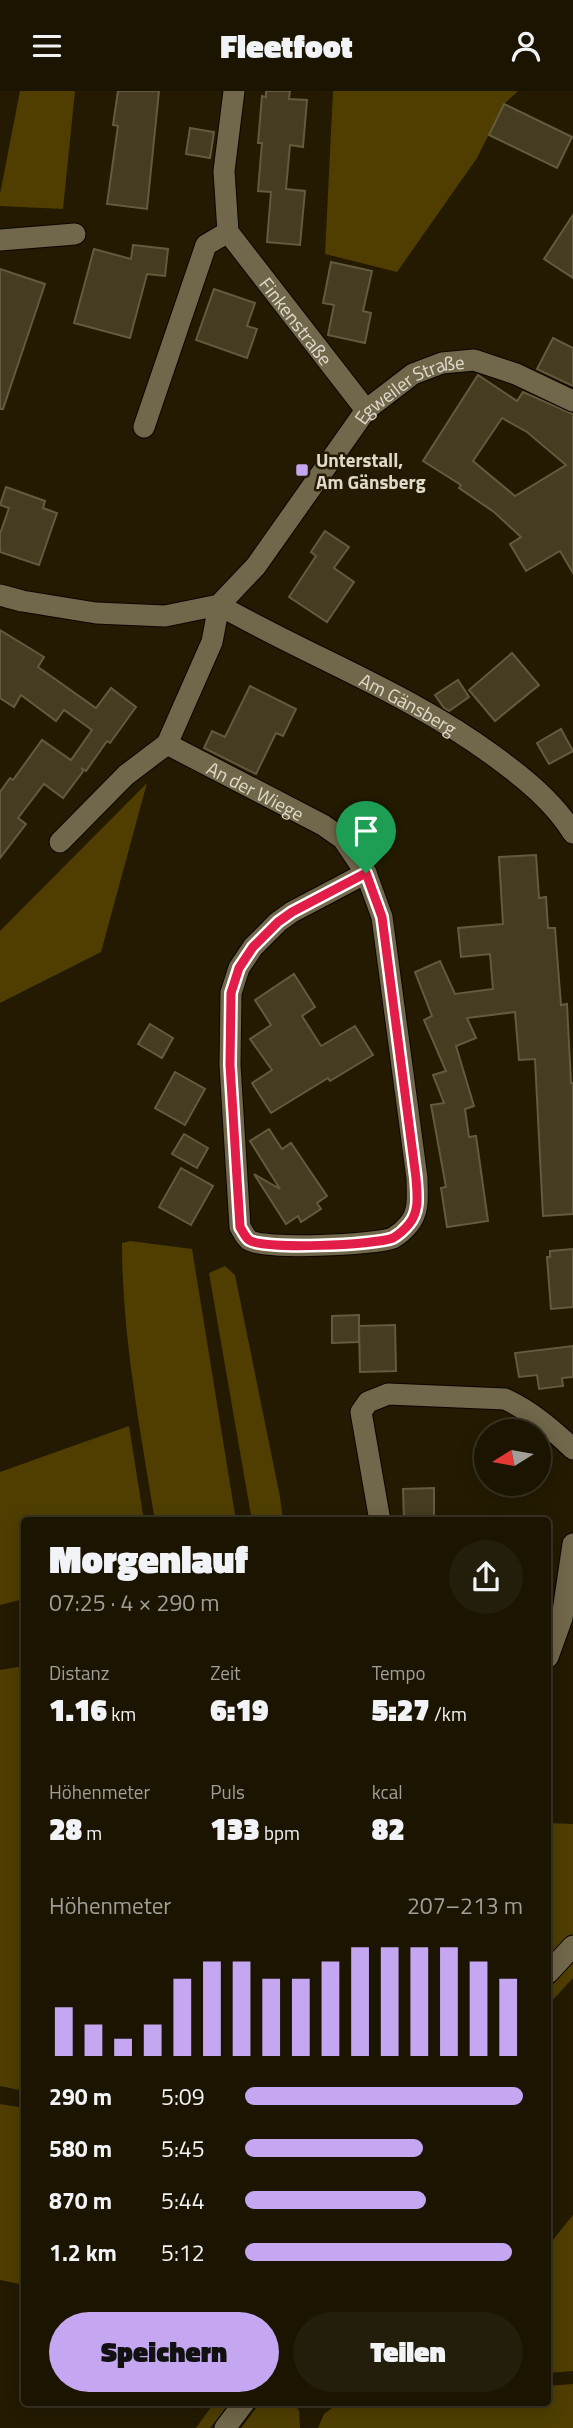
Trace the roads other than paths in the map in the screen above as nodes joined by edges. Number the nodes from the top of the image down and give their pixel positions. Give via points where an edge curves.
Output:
1 (234, 91) edge
2 (228, 232) junction
3 (75, 234) dead end
4 (0, 240) edge
5 (573, 401) edge
6 (366, 410) junction
7 (144, 427) dead end
8 (0, 595) edge
9 (219, 605) junction
10 (167, 744) junction
11 (573, 833) edge
12 (60, 842) dead end
13 (366, 873) junction
14 (573, 1449) edge
15 (379, 1517) edge
16 (573, 1544) edge
17 (551, 1649) edge
18 (573, 1946) edge
19 (551, 1970) edge
20 (242, 2406) edge
21 (225, 2428) edge

1 - 2 street via 224,171
2 - 6 street, Finkenstraße
2 - 7 street via 206,245
3 - 4 street
5 - 6 street, Egweiler Straße via 516,374 474,361 442,363 413,375
6 - 9 street, Egweiler Straße via 256,566
8 - 9 street via 96,613 165,616
9 - 10 street via 212,642
9 - 11 street, Am Gänsberg via 388,689 467,736 518,773
10 - 12 street via 126,775
10 - 13 street, An der Wiege via 323,825 343,839
13 - 13 street, An der Wiege via 292,912 264,934 239,968 231,993 230,1075 240,1227 248,1240 263,1245 379,1242 396,1237 418,1206 382,917
14 - 15 street via 549,1427 505,1399 388,1394 368,1402 361,1412
16 - 17 street via 562,1618
18 - 19 street
20 - 21 street

